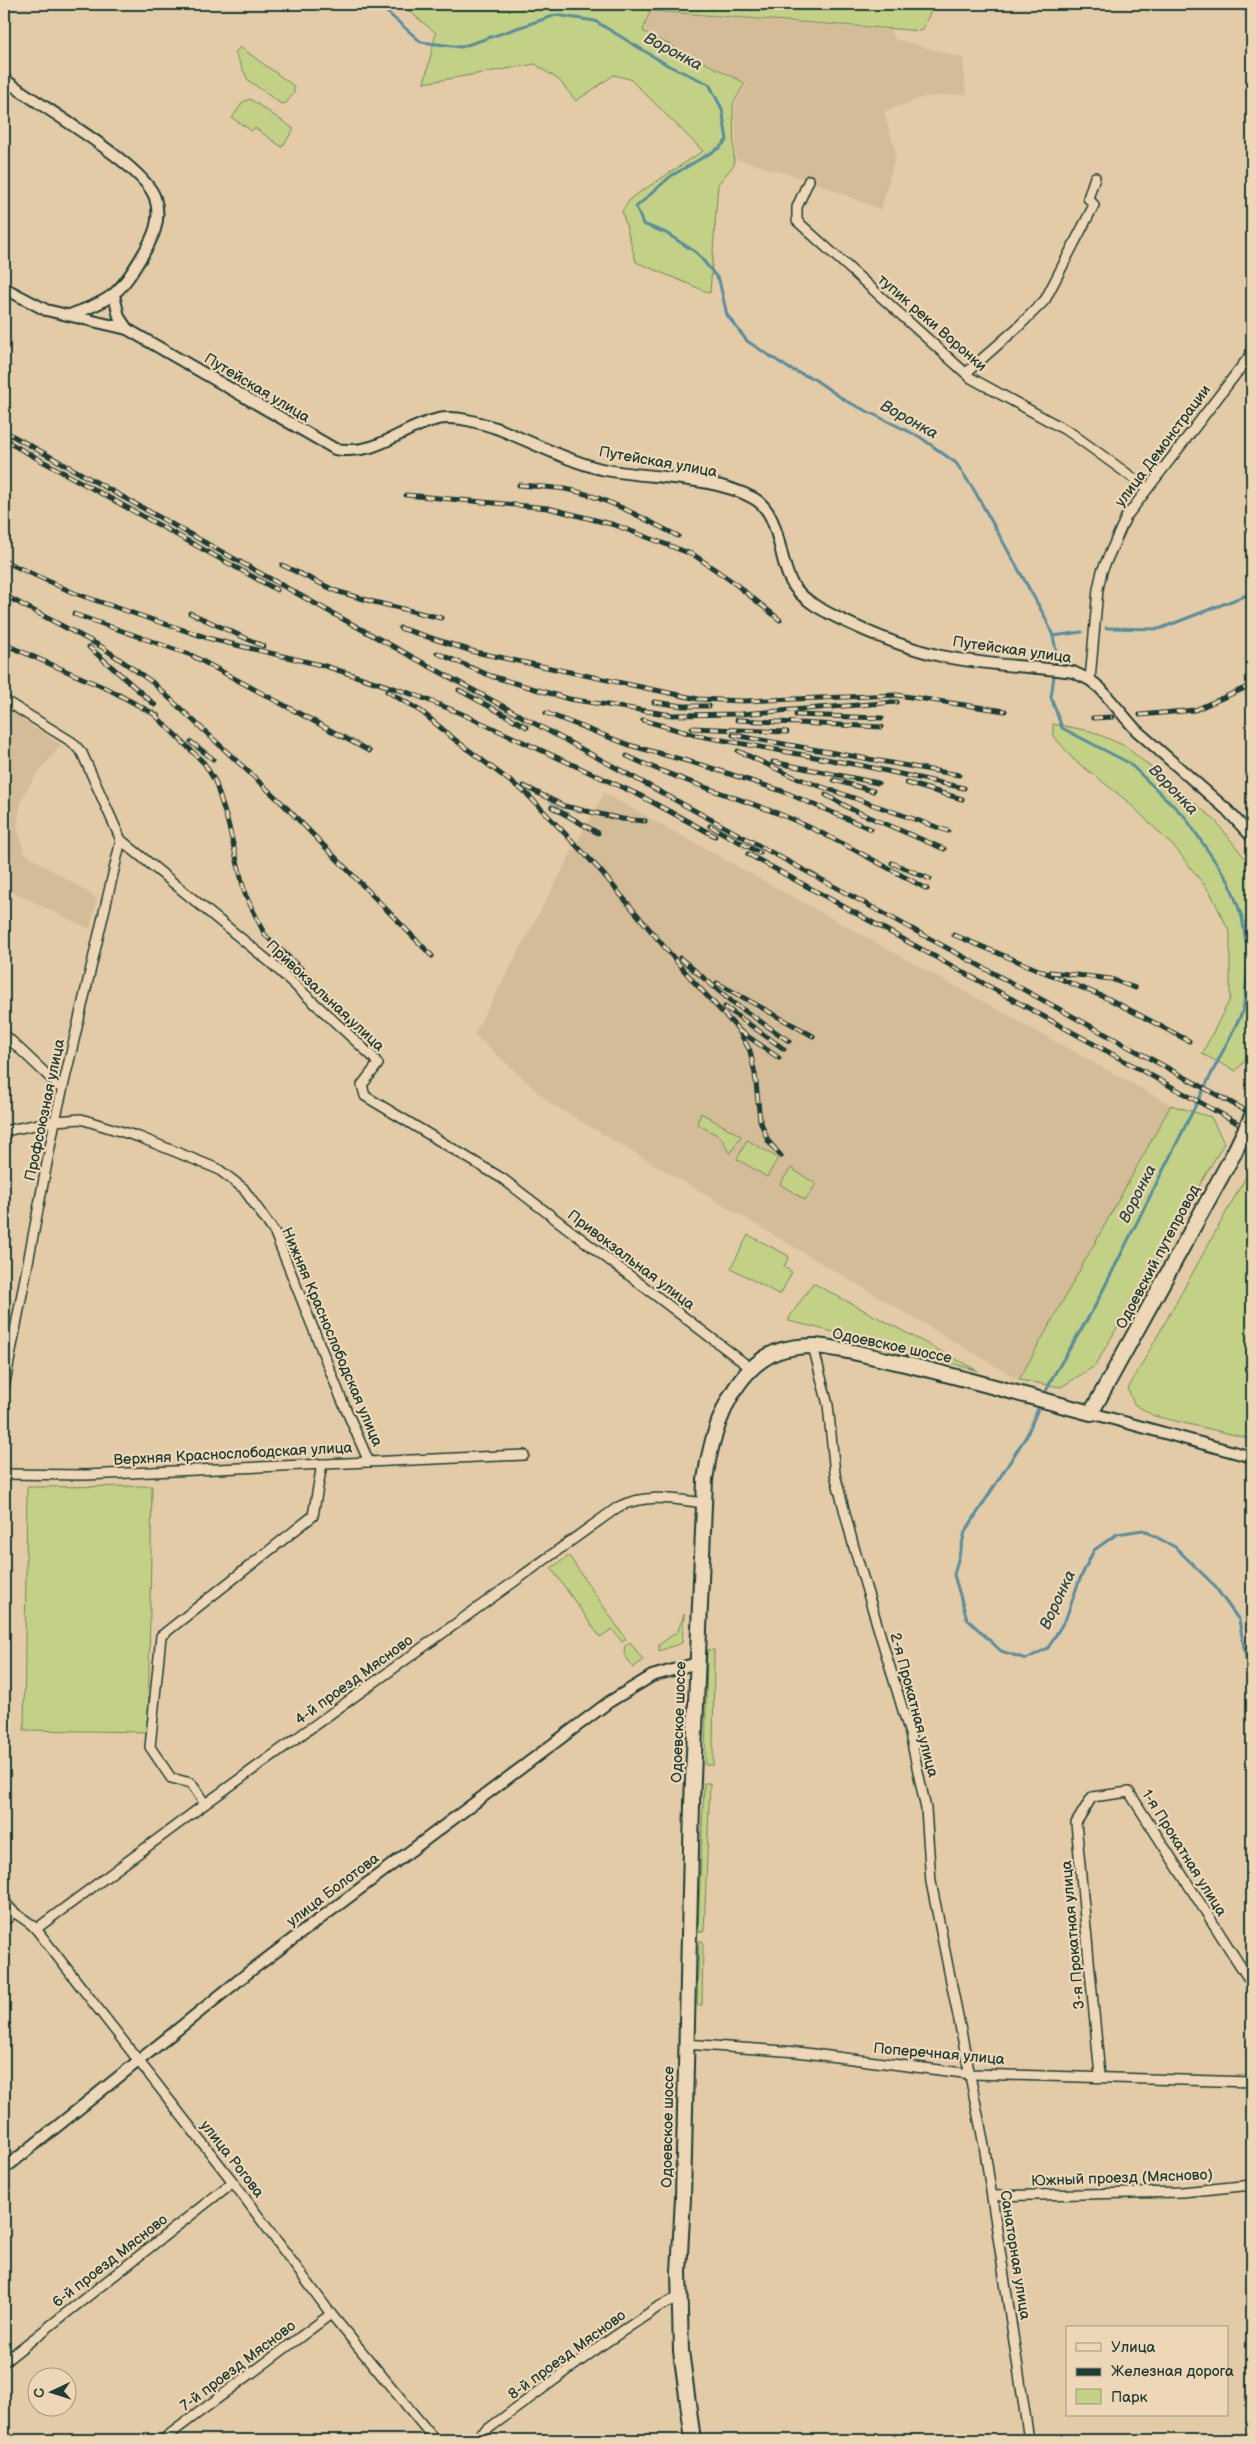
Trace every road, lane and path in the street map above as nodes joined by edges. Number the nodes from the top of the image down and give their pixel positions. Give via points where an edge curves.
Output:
1 (4, 79) edge
2 (1095, 177) dead end
3 (809, 180) dead end
4 (4, 288) edge
5 (114, 295) junction
6 (72, 314) junction
7 (127, 329) junction
8 (1252, 353) edge
9 (966, 373) junction
10 (1147, 488) junction
11 (1090, 680) junction
12 (4, 700) edge
13 (1252, 837) edge
14 (121, 840) junction
15 (4, 1034) edge
16 (62, 1089) junction
17 (1252, 1116) edge
18 (55, 1121) junction
19 (4, 1131) edge
20 (813, 1346) junction
21 (752, 1369) junction
22 (4, 1388) edge
23 (1092, 1413) junction
24 (524, 1455) dead end
25 (1252, 1457) edge
26 (369, 1462) junction
27 (322, 1464) junction
28 (4, 1474) edge
29 (704, 1503) junction
30 (697, 1663) junction
31 (1092, 1796) joint
32 (205, 1804) junction
33 (4, 1900) edge
34 (12, 1913) junction
35 (4, 1922) edge
36 (36, 1929) junction
37 (1252, 1984) edge
38 (685, 2044) junction
39 (138, 2062) junction
40 (971, 2074) junction
41 (1100, 2076) junction
42 (1252, 2082) edge
43 (4, 2169) edge
44 (233, 2182) junction
45 (1252, 2185) edge
46 (992, 2196) junction
47 (680, 2296) junction
48 (331, 2314) junction
49 (4, 2362) edge
50 (162, 2440) edge
51 (434, 2440) edge
52 (473, 2440) edge
53 (693, 2440) edge
54 (1029, 2440) edge

1 - 5 street via 94,140 149,185 157,209 153,238 125,285
2 - 9 street via 1088,198 1094,205 1045,300
3 - 9 street, тупик реки Воронки via 797,207 797,221
4 - 6 street, Путейская улица via 46,310
5 - 6 street
5 - 7 street via 119,317
6 - 7 street, Путейская улица
7 - 11 street, Путейская улица via 335,449 353,452 372,448 412,428 449,418 499,428 599,469 736,491 764,507 793,586 808,601 866,632 951,658 1072,672
8 - 10 street, улица Демонстрации
9 - 10 street, тупик реки Воронки via 1071,433
10 - 11 street, улица Демонстрации via 1126,517 1102,571
11 - 13 street via 1136,730 1227,810
12 - 14 street, Привокзальная улица via 72,742 82,753
14 - 16 street, Профсоюзная улица
14 - 21 street, Привокзальная улица via 271,963 373,1057 378,1064 362,1085 365,1096 503,1179
15 - 16 street
16 - 18 street, Профсоюзная улица
17 - 23 main road, Одоевский путепровод, bridge
18 - 19 street, Нижняя Краснослободская улица
18 - 22 street, Профсоюзная улица
18 - 26 street, Нижняя Краснослободская улица via 82,1119 139,1137 218,1169 243,1188 275,1233
20 - 21 main road, Одоевское шоссе via 776,1352
20 - 23 main road, Одоевское шоссе via 928,1369
20 - 40 street, 2-я Прокатная улица via 828,1405 835,1474 910,1734 926,1810 931,1882
21 - 29 main road, Одоевское шоссе via 735,1391 714,1437 708,1456
23 - 25 street
24 - 26 street, Верхняя Краснослободская улица
26 - 27 street, Верхняя Краснослободская улица
27 - 28 street, Верхняя Краснослободская улица via 85,1475
27 - 32 street via 313,1516 161,1636 150,1747 171,1778 191,1783
29 - 30 main road, Одоевское шоссе
29 - 32 street, 4-й проезд Мясново via 648,1497 618,1506
30 - 38 main road, Одоевское шоссе
30 - 39 street, улица Болотова via 652,1676 609,1702 249,1972
31 - 37 street, 1-я Прокатная улица via 1129,1792
31 - 41 street, 3-я Прокатная улица via 1076,1823
32 - 36 street, 4-й проезд Мясново
33 - 34 street, улица Рогова
34 - 35 street
34 - 36 street, улица Рогова via 28,1920
36 - 39 street, улица Рогова
38 - 40 street, Поперечная улица via 788,2051
38 - 47 main road, Одоевское шоссе
39 - 43 street, улица Болотова
39 - 44 street, улица Рогова
40 - 41 street, Поперечная улица
40 - 46 street, Санаторная улица
41 - 42 street, Поперечная улица
44 - 48 street, улица Рогова
44 - 49 street, 6-й проезд Мясново
45 - 46 street, Южный проезд (Мясново) via 1182,2192
46 - 54 street, Санаторная улица
47 - 52 street, 8-й проезд Мясново via 602,2345
47 - 53 main road, Одоевское шоссе via 680,2351
48 - 50 street, 7-й проезд Мясново
48 - 51 street, улица Рогова

